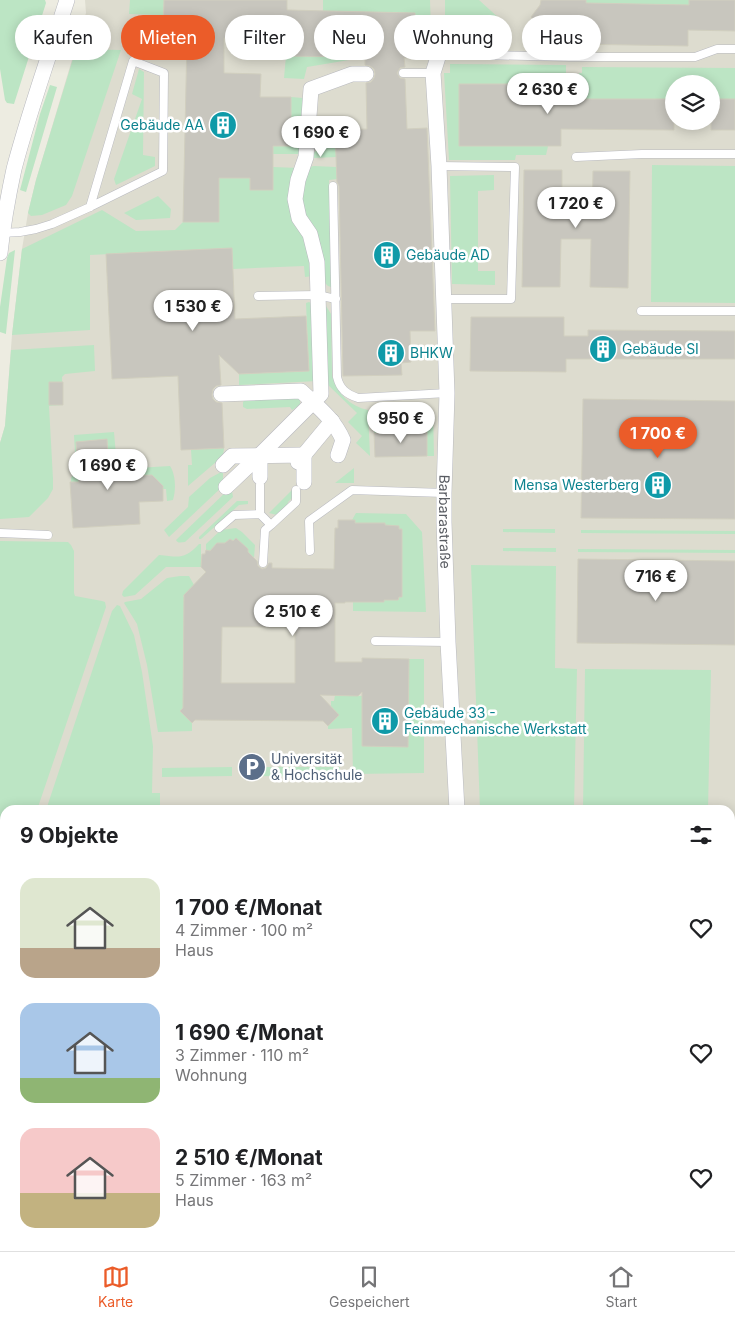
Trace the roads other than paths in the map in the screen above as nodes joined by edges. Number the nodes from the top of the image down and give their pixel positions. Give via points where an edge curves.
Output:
1 (67, 0) edge
2 (735, 49) edge
3 (512, 56) edge
4 (437, 60) edge
5 (432, 73) junction
6 (366, 74) dead end
7 (403, 74) dead end
8 (735, 154) edge
9 (576, 157) dead end
10 (439, 166) junction
11 (7, 167) edge
12 (333, 186) dead end
13 (90, 207) junction
14 (2, 233) junction
15 (0, 253) edge
16 (317, 295) junction
17 (258, 296) dead end
18 (336, 299) junction
19 (444, 299) junction
20 (640, 311) dead end
21 (735, 311) edge
22 (447, 393) junction
23 (221, 394) dead end
24 (313, 402) junction
25 (332, 421) junction
26 (304, 455) junction
27 (260, 456) junction
28 (338, 456) dead end
29 (224, 465) dead end
30 (260, 481) joint
31 (299, 484) joint
32 (226, 486) dead end
33 (444, 493) junction
34 (260, 514) junction
35 (271, 525) junction
36 (219, 528) dead end
37 (0, 533) edge
38 (48, 535) dead end
39 (310, 551) dead end
40 (263, 563) dead end
41 (375, 641) dead end
42 (448, 642) junction
43 (457, 805) edge

1 - 11 street via 31,111
2 - 3 lane via 717,49 695,57
4 - 5 street, Barbarastraße
5 - 7 lane
5 - 10 street, Barbarastraße
6 - 16 street via 352,74 307,89 306,157 295,199 300,218 313,243 317,262
8 - 9 lane
10 - 19 street, Barbarastraße
10 - 19 lane via 515,167 511,299
11 - 14 street
12 - 18 lane
13 - 13 lane via 163,171 164,73 134,61
13 - 14 lane via 36,229
14 - 15 street
16 - 17 lane
16 - 18 lane
16 - 24 street via 321,394
18 - 22 lane via 337,377 344,391 358,398
19 - 22 street, Barbarastraße
20 - 21 lane
22 - 33 street, Barbarastraße
23 - 24 street via 302,391
24 - 25 street
24 - 27 street
25 - 26 street
25 - 28 street via 343,440
26 - 27 street
26 - 31 street via 296,464
27 - 29 street via 232,456
27 - 30 street
27 - 32 street
30 - 34 lane
31 - 35 lane via 296,502
33 - 39 lane via 352,490 309,521
33 - 42 street, Barbarastraße
34 - 35 lane
34 - 36 lane via 234,514
35 - 40 lane via 265,530
37 - 38 lane
41 - 42 lane
42 - 43 street, Barbarastraße

